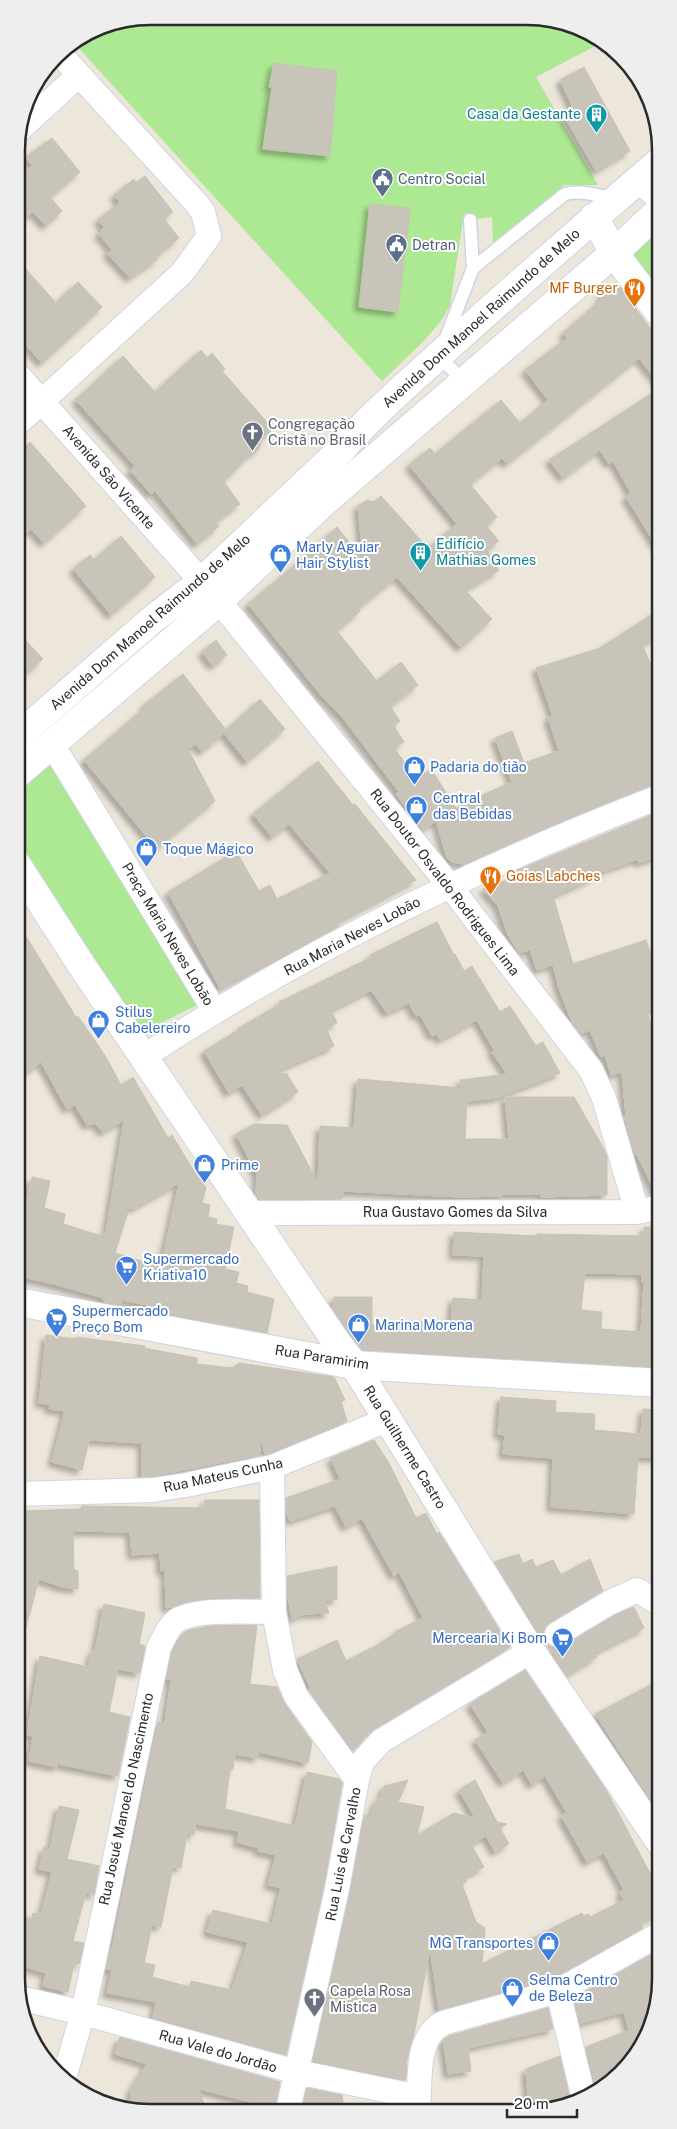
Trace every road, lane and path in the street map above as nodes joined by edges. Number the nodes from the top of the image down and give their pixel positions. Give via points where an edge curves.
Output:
1 (65, 59) edge
2 (79, 75) junction
3 (28, 121) edge
4 (652, 179) edge
5 (617, 199) junction
6 (594, 217) junction
7 (652, 218) edge
8 (470, 220) dead end
9 (614, 253) junction
10 (473, 268) junction
11 (652, 303) edge
12 (439, 356) junction
13 (463, 381) junction
14 (25, 383) edge
15 (42, 401) junction
16 (25, 417) edge
17 (353, 459) junction
18 (210, 591) junction
19 (25, 730) edge
20 (52, 744) junction
21 (25, 767) edge
22 (652, 800) edge
23 (25, 877) edge
24 (449, 885) junction
25 (214, 1010) junction
26 (143, 1057) junction
27 (648, 1210) edge
28 (250, 1213) junction
29 (25, 1305) edge
30 (354, 1365) junction
31 (652, 1383) edge
32 (389, 1419) junction
33 (272, 1467) junction
34 (25, 1494) edge
35 (652, 1599) edge
36 (274, 1612) junction
37 (557, 1634) dead end
38 (531, 1650) junction
39 (357, 1780) junction
40 (652, 1830) edge
41 (652, 1939) edge
42 (558, 1992) junction
43 (27, 2000) edge
44 (83, 2013) junction
45 (66, 2071) edge
46 (297, 2072) junction
47 (582, 2091) edge
48 (289, 2104) edge
49 (418, 2104) edge

1 - 2 street
2 - 3 street
2 - 15 street via 198,205 209,236 182,273
4 - 5 main road, Avenida Dom Manoel Raimundo de Melo
5 - 6 main road, Avenida Dom Manoel Raimundo de Melo
5 - 10 lane via 585,193 565,194
6 - 9 main road
6 - 12 main road, Avenida Dom Manoel Raimundo de Melo
7 - 9 main road, Avenida Dom Manoel Raimundo de Melo
8 - 10 lane
9 - 11 main road
9 - 13 main road, Avenida Dom Manoel Raimundo de Melo
10 - 12 lane
12 - 13 lane
12 - 17 main road, Avenida Dom Manoel Raimundo de Melo via 362,426
13 - 17 main road, Avenida Dom Manoel Raimundo de Melo
14 - 15 street, Avenida São Vicente
15 - 16 street
15 - 18 street, Avenida São Vicente
17 - 18 main road, Avenida Dom Manoel Raimundo de Melo
18 - 19 main road, Avenida Dom Manoel Raimundo de Melo via 153,619
18 - 20 main road, Avenida Dom Manoel Raimundo de Melo
18 - 24 street, Rua Doutor Osvaldo Rodrigues Lima
20 - 21 main road, Avenida Dom Manoel Raimundo de Melo
20 - 25 street, Praça Maria Neves Lobão
22 - 24 street, Rua Maria Neves Lobão via 565,833
23 - 26 main road
24 - 25 street, Rua Maria Neves Lobão via 342,939
24 - 27 street, Rua Doutor Osvaldo Rodrigues Lima via 591,1070
25 - 26 street, Praça Maria Neves Lobão
26 - 28 main road, Rua Guilherme Castro
27 - 28 street, Rua Gustavo Gomes da Silva
28 - 30 main road, Rua Guilherme Castro
29 - 30 main road, Rua Paramirim
30 - 31 main road, Rua Paramirim
30 - 32 main road, Rua Guilherme Castro
32 - 33 street, Rua Mateus Cunha
32 - 38 main road, Rua Guilherme Castro
33 - 34 street, Rua Mateus Cunha via 153,1490
33 - 36 street, Rua Luis de Carvalho
35 - 37 street via 637,1590
36 - 39 street, Rua Luis de Carvalho via 285,1670 296,1696
36 - 44 street, Rua Josué Manoel do Nascimento via 188,1616 169,1628 159,1647
38 - 39 street via 381,1741 362,1762
38 - 40 main road, Rua Guilherme Castro
39 - 46 street, Rua Luis de Carvalho
41 - 42 street
42 - 47 street
42 - 49 street via 434,2028 422,2052
43 - 44 street, Rua Vale do Jordão
44 - 45 street, Rua Josué Manoel do Nascimento
44 - 46 street, Rua Vale do Jordão
46 - 48 street, Rua Luis de Carvalho
46 - 49 street, Rua Vale do Jordão

